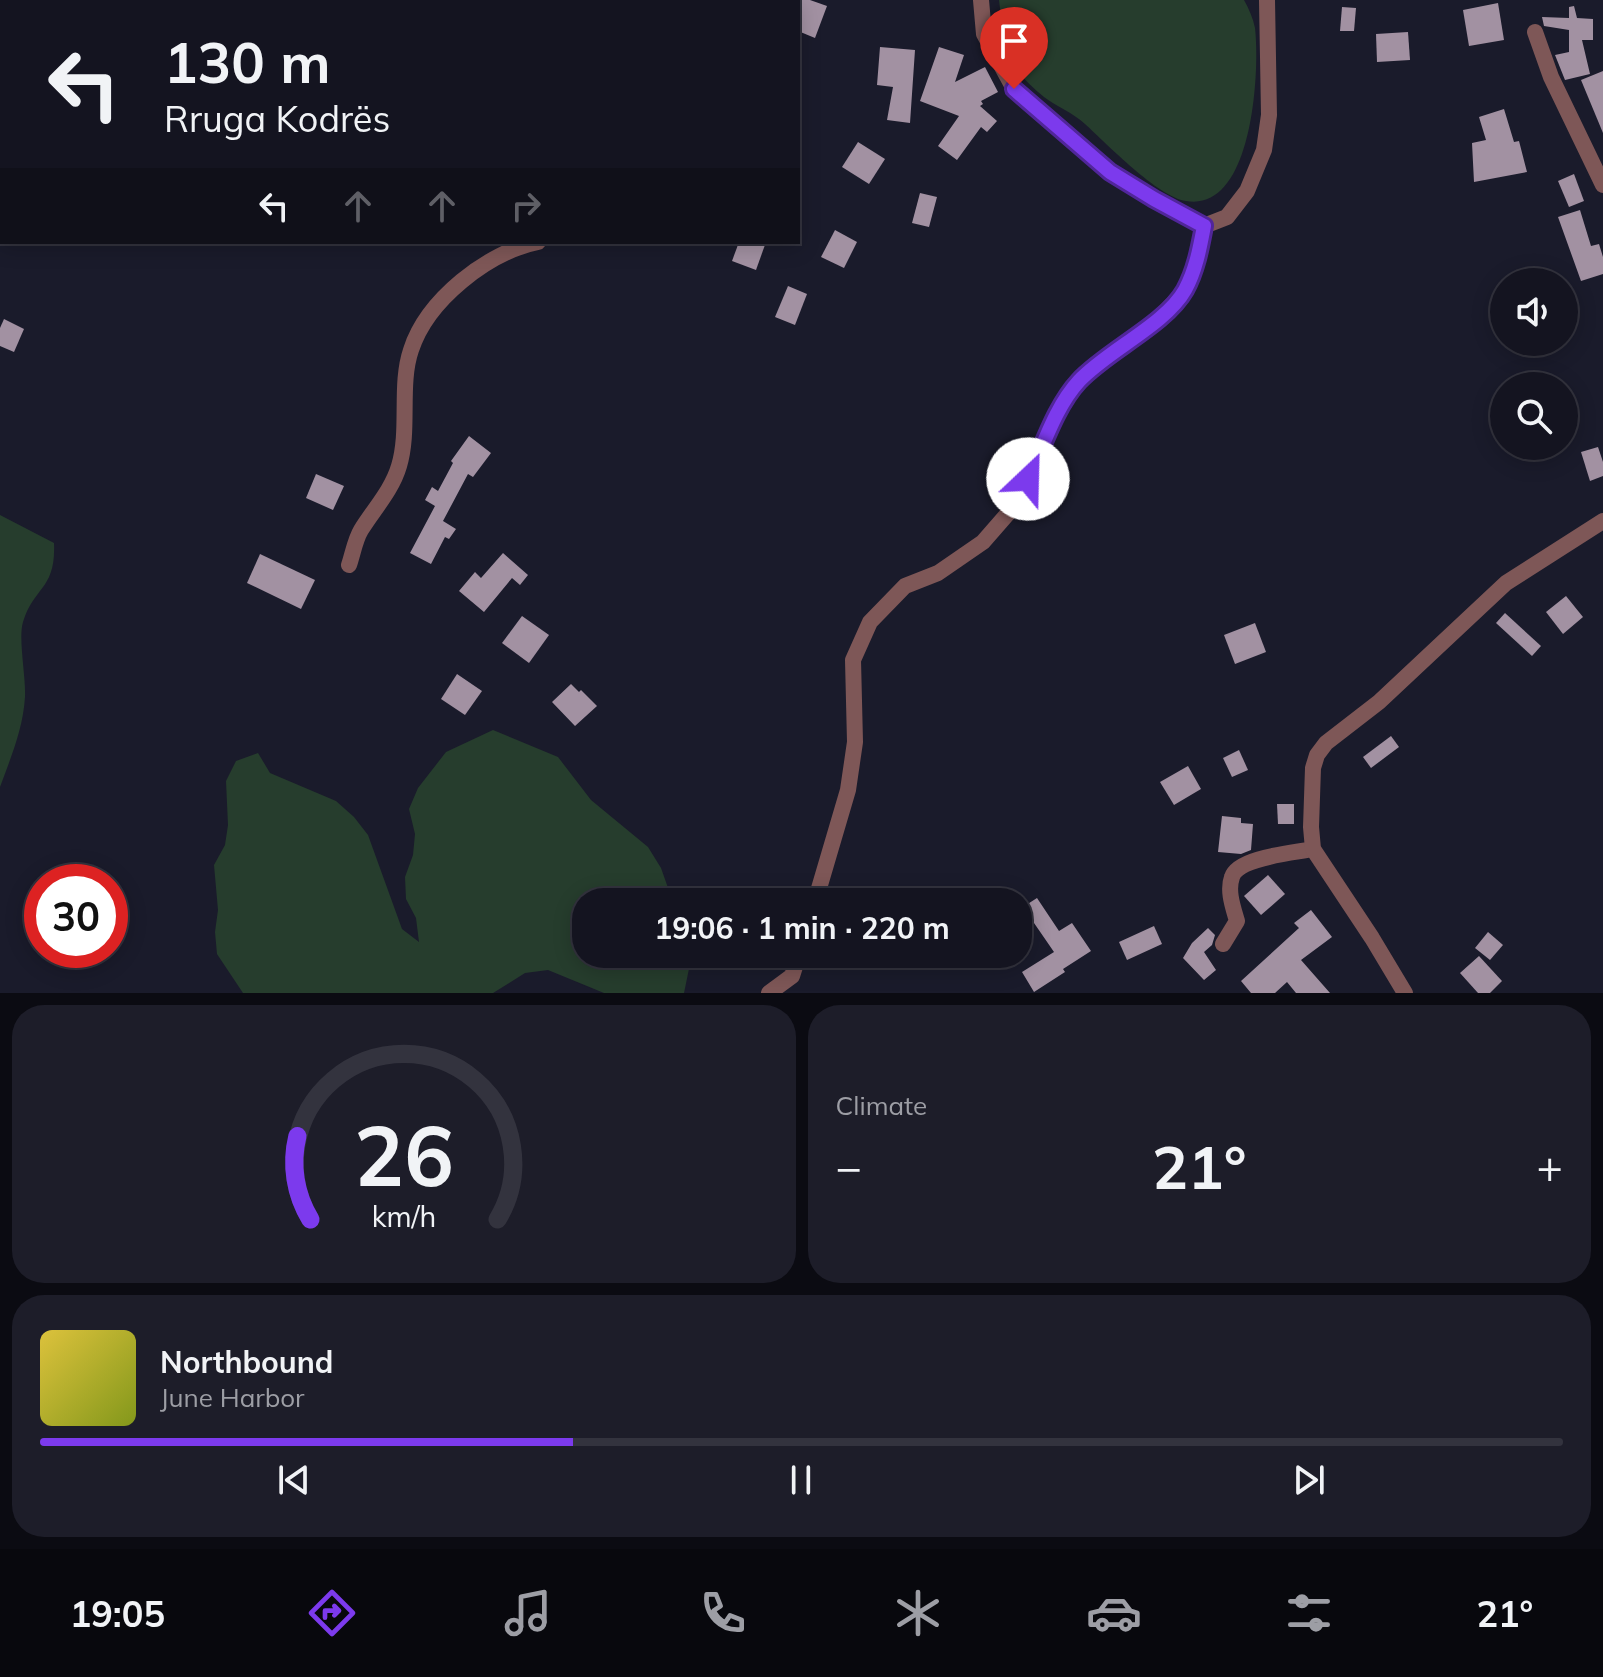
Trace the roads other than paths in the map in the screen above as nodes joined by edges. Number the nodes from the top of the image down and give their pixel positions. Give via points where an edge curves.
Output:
1 (981, 0) edge
2 (1267, 0) edge
3 (1535, 32) dead end
4 (1603, 185) edge
5 (1204, 226) junction
6 (528, 244) edge
7 (1603, 521) edge
8 (349, 565) dead end
9 (1313, 849) junction
10 (819, 888) edge
11 (1223, 944) dead end
12 (795, 968) edge
13 (769, 993) edge
14 (1405, 993) edge

1 - 5 street via 984,34 1014,89 1110,172
2 - 5 street via 1269,115 1264,150 1247,191 1227,217
3 - 4 street
5 - 10 street via 1184,292 1153,324 1076,384 1017,503 983,542 938,573 905,586 870,622 853,660 855,742 848,790
6 - 8 street via 480,266 424,324 410,351 399,466 360,532
7 - 9 street via 1506,583 1379,702 1326,743 1313,768
9 - 11 street via 1236,869 1230,897 1237,921
9 - 14 street
12 - 13 street

